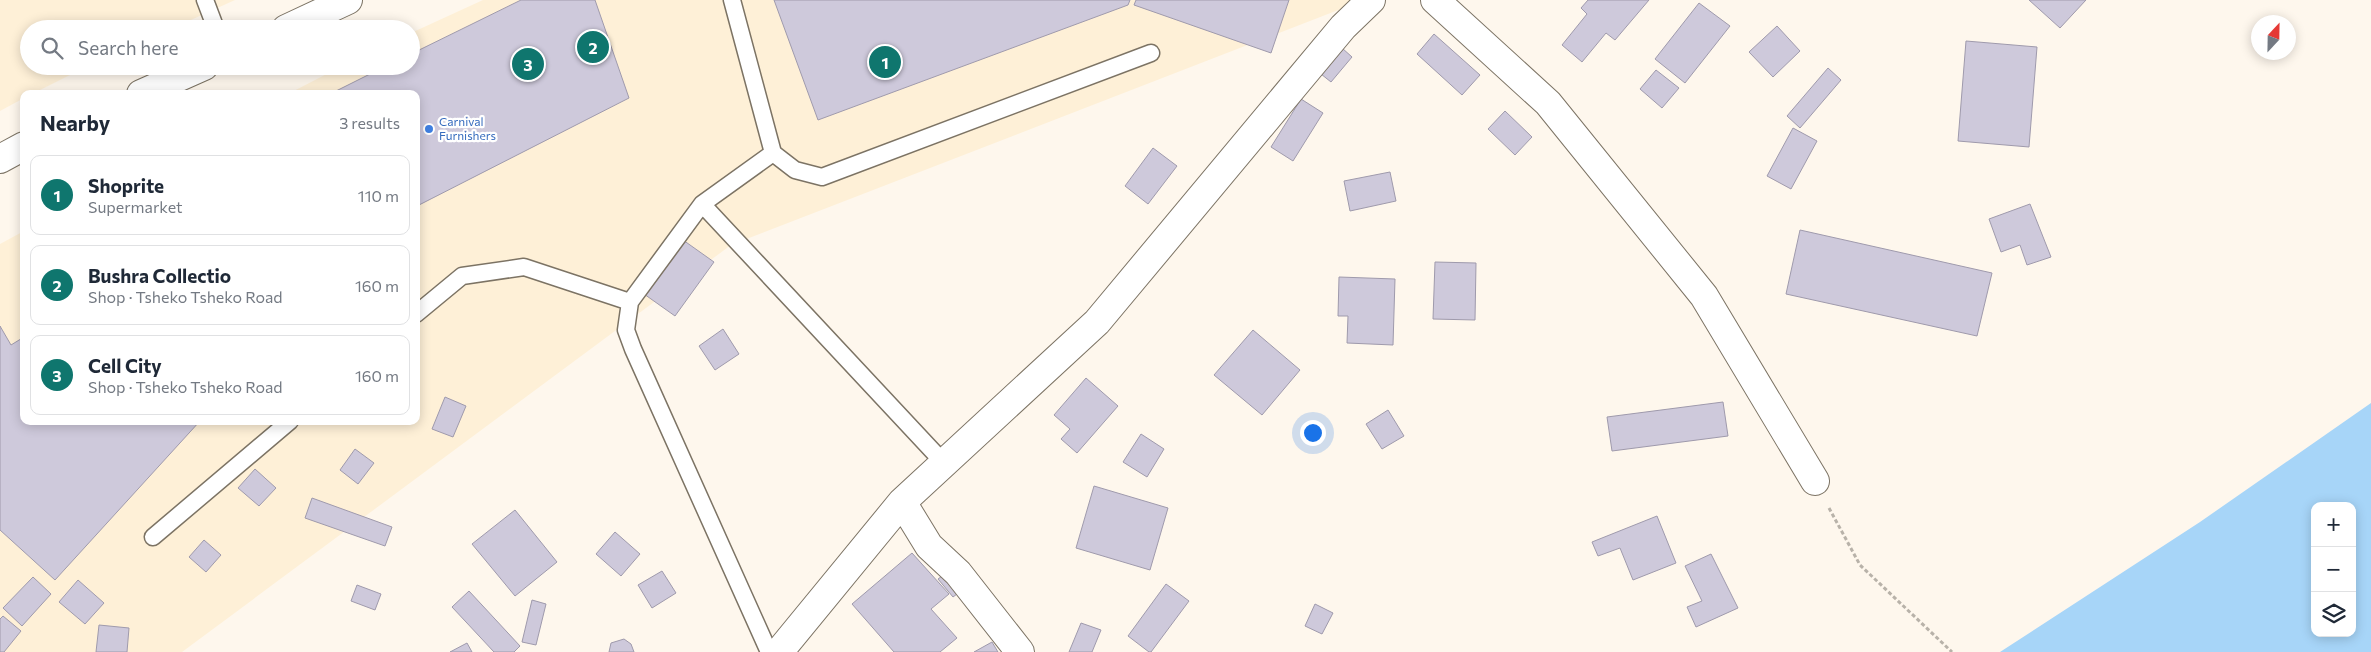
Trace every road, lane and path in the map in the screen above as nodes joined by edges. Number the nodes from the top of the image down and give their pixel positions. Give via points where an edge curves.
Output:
1 (205, 0) edge
2 (348, 0) edge
3 (732, 0) edge
4 (1371, 0) edge
5 (1435, 0) edge
6 (213, 20) edge
7 (305, 20) edge
8 (1151, 53) dead end
9 (184, 75) edge
10 (150, 90) edge
11 (20, 148) edge
12 (772, 153) junction
13 (0, 159) edge
14 (702, 204) junction
15 (630, 302) junction
16 (420, 311) edge
17 (285, 425) edge
18 (944, 462) junction
19 (1815, 481) joint
20 (902, 502) junction
21 (153, 537) dead end
22 (769, 652) edge
23 (779, 652) edge
24 (1020, 652) edge
25 (1952, 652) edge

1 - 6 lane
2 - 7 main road
3 - 12 lane
4 - 18 main road via 1343,27 1098,322
5 - 19 main road via 1548,103 1704,296
8 - 12 lane via 822,177 795,170
9 - 10 main road
11 - 13 main road
12 - 14 lane
14 - 15 lane
14 - 18 lane
15 - 16 lane via 524,267 462,276
15 - 22 lane via 626,330 633,349
17 - 21 lane
18 - 20 main road
19 - 25 path via 1860,565
20 - 23 main road
20 - 24 main road via 929,546 973,591

